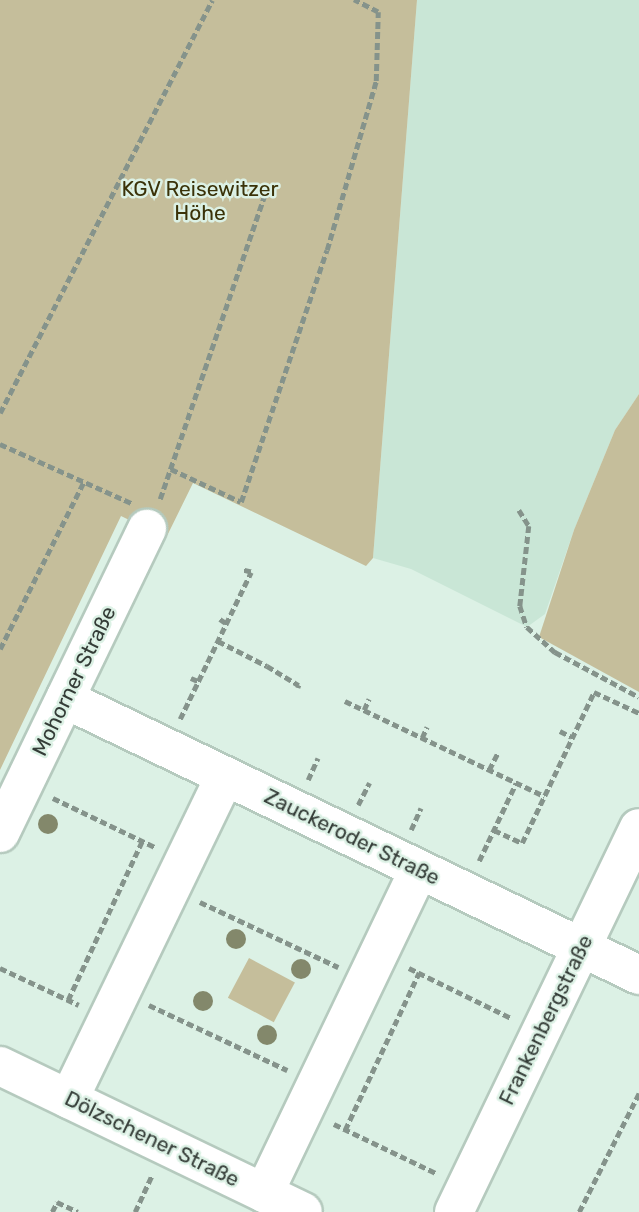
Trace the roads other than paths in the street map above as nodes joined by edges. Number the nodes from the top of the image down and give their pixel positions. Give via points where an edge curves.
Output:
1 (151, 521) road end
2 (65, 699) junction
3 (225, 777) junction
4 (639, 828) edge
5 (0, 833) edge
6 (419, 870) junction
7 (581, 947) junction
8 (639, 975) edge
9 (0, 1066) edge
10 (69, 1099) junction
11 (264, 1193) junction
12 (460, 1200) edge
13 (303, 1212) edge

1 - 2 street, Mohorner Straße
2 - 3 street, Zauckeroder Straße
2 - 5 street, Mohorner Straße
3 - 6 street, Zauckeroder Straße
3 - 10 street
4 - 7 street, Frankenbergstraße
6 - 7 street, Zauckeroder Straße
6 - 11 street
7 - 8 street, Zauckeroder Straße
7 - 12 street, Frankenbergstraße
9 - 10 street, Dölzschener Straße
10 - 11 street, Dölzschener Straße
11 - 13 street, Dölzschener Straße

